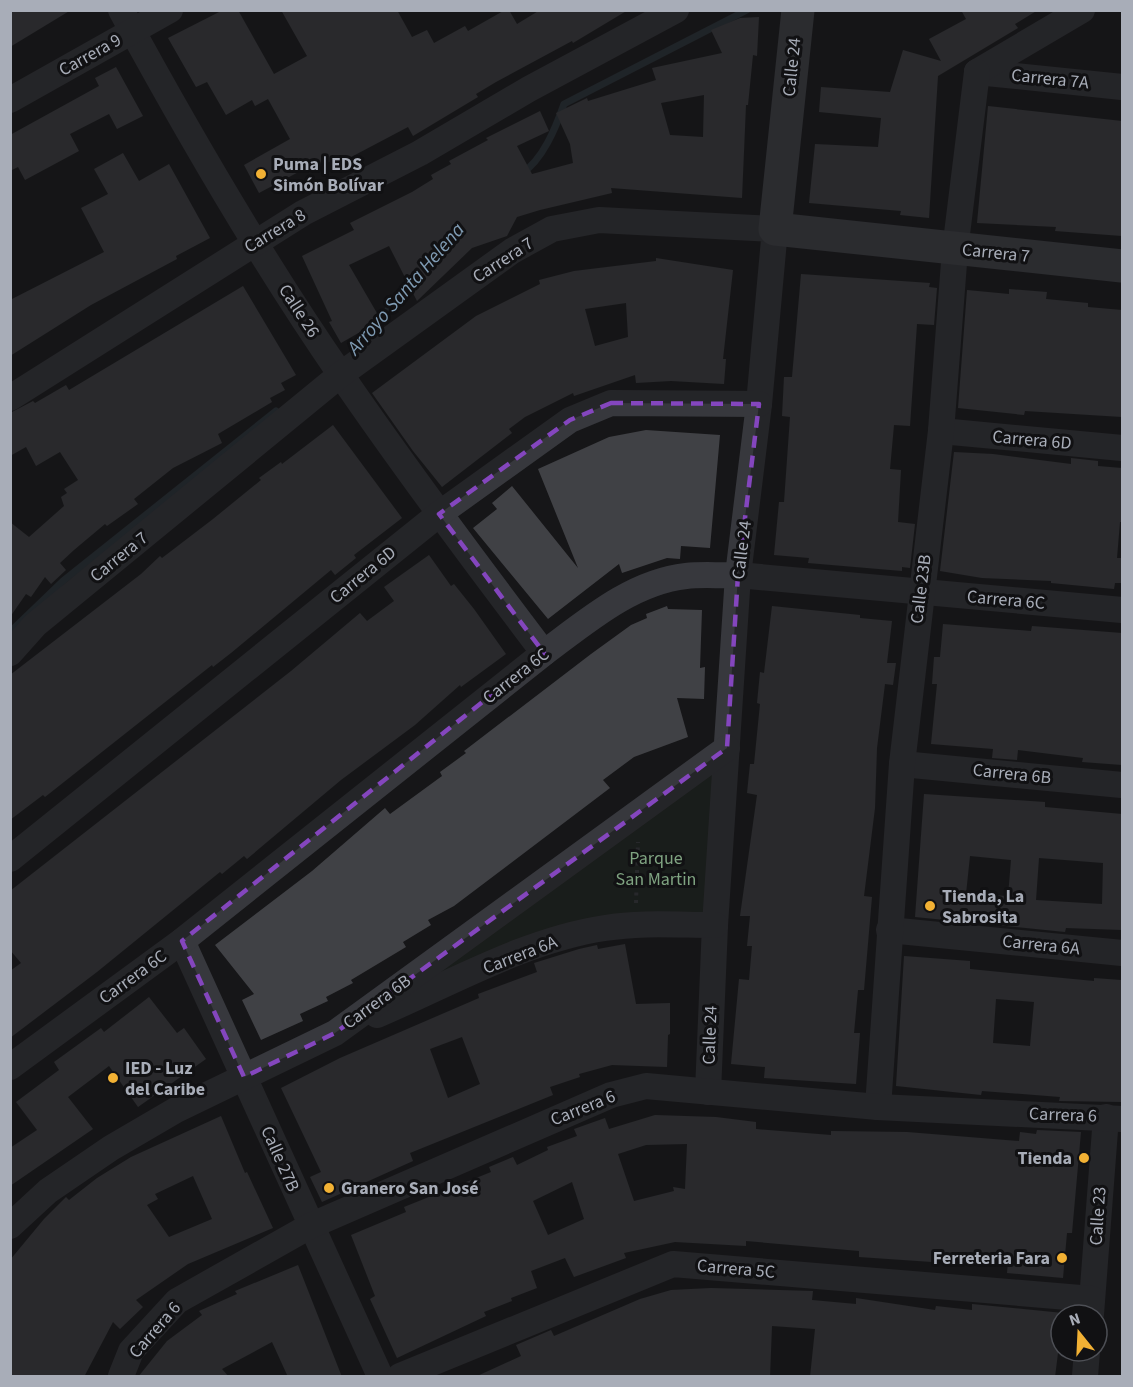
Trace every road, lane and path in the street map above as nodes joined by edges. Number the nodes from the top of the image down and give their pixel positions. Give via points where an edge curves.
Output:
1 (170, 10) edge
2 (676, 10) edge
3 (798, 10) edge
4 (1082, 10) edge
5 (126, 21) edge
6 (977, 72) junction
7 (1122, 87) edge
8 (10, 100) edge
9 (775, 229) junction
10 (254, 243) junction
11 (955, 250) junction
12 (1122, 266) edge
13 (340, 375) junction
14 (10, 398) edge
15 (759, 404) junction
16 (941, 431) junction
17 (1122, 448) edge
18 (439, 513) junction
19 (738, 575) junction
20 (920, 593) junction
21 (1122, 610) edge
22 (10, 653) edge
23 (544, 653) junction
24 (727, 748) junction
25 (902, 764) junction
26 (1122, 785) edge
27 (640, 811) junction
28 (10, 859) edge
29 (635, 925) junction
30 (715, 925) junction
31 (889, 930) junction
32 (182, 941) junction
33 (1122, 953) edge
34 (335, 1032) junction
35 (10, 1067) edge
36 (244, 1077) junction
37 (708, 1092) junction
38 (878, 1107) junction
39 (1114, 1118) edge
40 (10, 1226) edge
41 (310, 1227) junction
42 (1053, 1303) edge
43 (1092, 1303) edge
44 (120, 1377) edge
45 (380, 1377) edge
46 (400, 1377) edge

1 - 5 street, Carrera 9
2 - 10 street, Carrera 8
3 - 9 street, Calle 24
4 - 6 street
5 - 8 street, Carrera 9
5 - 10 street, Calle 26
6 - 7 street, Carrera 7A
6 - 11 street, Calle 23B
9 - 11 street, Carrera 7
9 - 13 street, Carrera 7 via 599,220 552,229 512,251
9 - 15 street, Calle 24
10 - 13 street, Calle 26
10 - 14 street, Carrera 8
11 - 12 street, Carrera 7
11 - 16 street, Calle 23B
13 - 18 street, Calle 26
13 - 22 street, Carrera 7 via 35,625
15 - 18 street, Carrera 6D via 611,403 570,420
15 - 19 street, Calle 24
16 - 17 street, Carrera 6D
16 - 20 street, Calle 23B
18 - 23 street, Calle 26
18 - 28 street, Carrera 6D
19 - 20 street, Carrera 6C
19 - 23 street, Carrera 6C via 686,576 643,586
19 - 24 street, Calle 24
20 - 21 street, Carrera 6C
20 - 25 street, Calle 23B
23 - 32 street, Carrera 6C
24 - 27 street, Carrera 6B
24 - 30 street, Calle 24
25 - 26 street, Carrera 6B
25 - 31 street, Calle 23B
27 - 29 path
27 - 34 street, Carrera 6B
29 - 30 street, Carrera 6A
29 - 34 street, Carrera 6A via 573,935 519,953
30 - 37 street, Calle 24
31 - 33 street, Carrera 6A
31 - 38 street, Calle 23B
32 - 35 street, Carrera 6C
32 - 36 street, Calle 27B
34 - 36 street, Carrera 6B
36 - 40 street, Carrera 6B via 111,1148 48,1191
36 - 41 street, Calle 27B
37 - 38 street, Carrera 6
37 - 41 street, Carrera 6 via 646,1086 611,1095
38 - 39 street, Carrera 6
39 - 43 street, Calle 23
41 - 44 street, Carrera 6 via 177,1300 131,1351
41 - 45 street, Calle 27B
42 - 46 street, Carrera 5C via 673,1264

